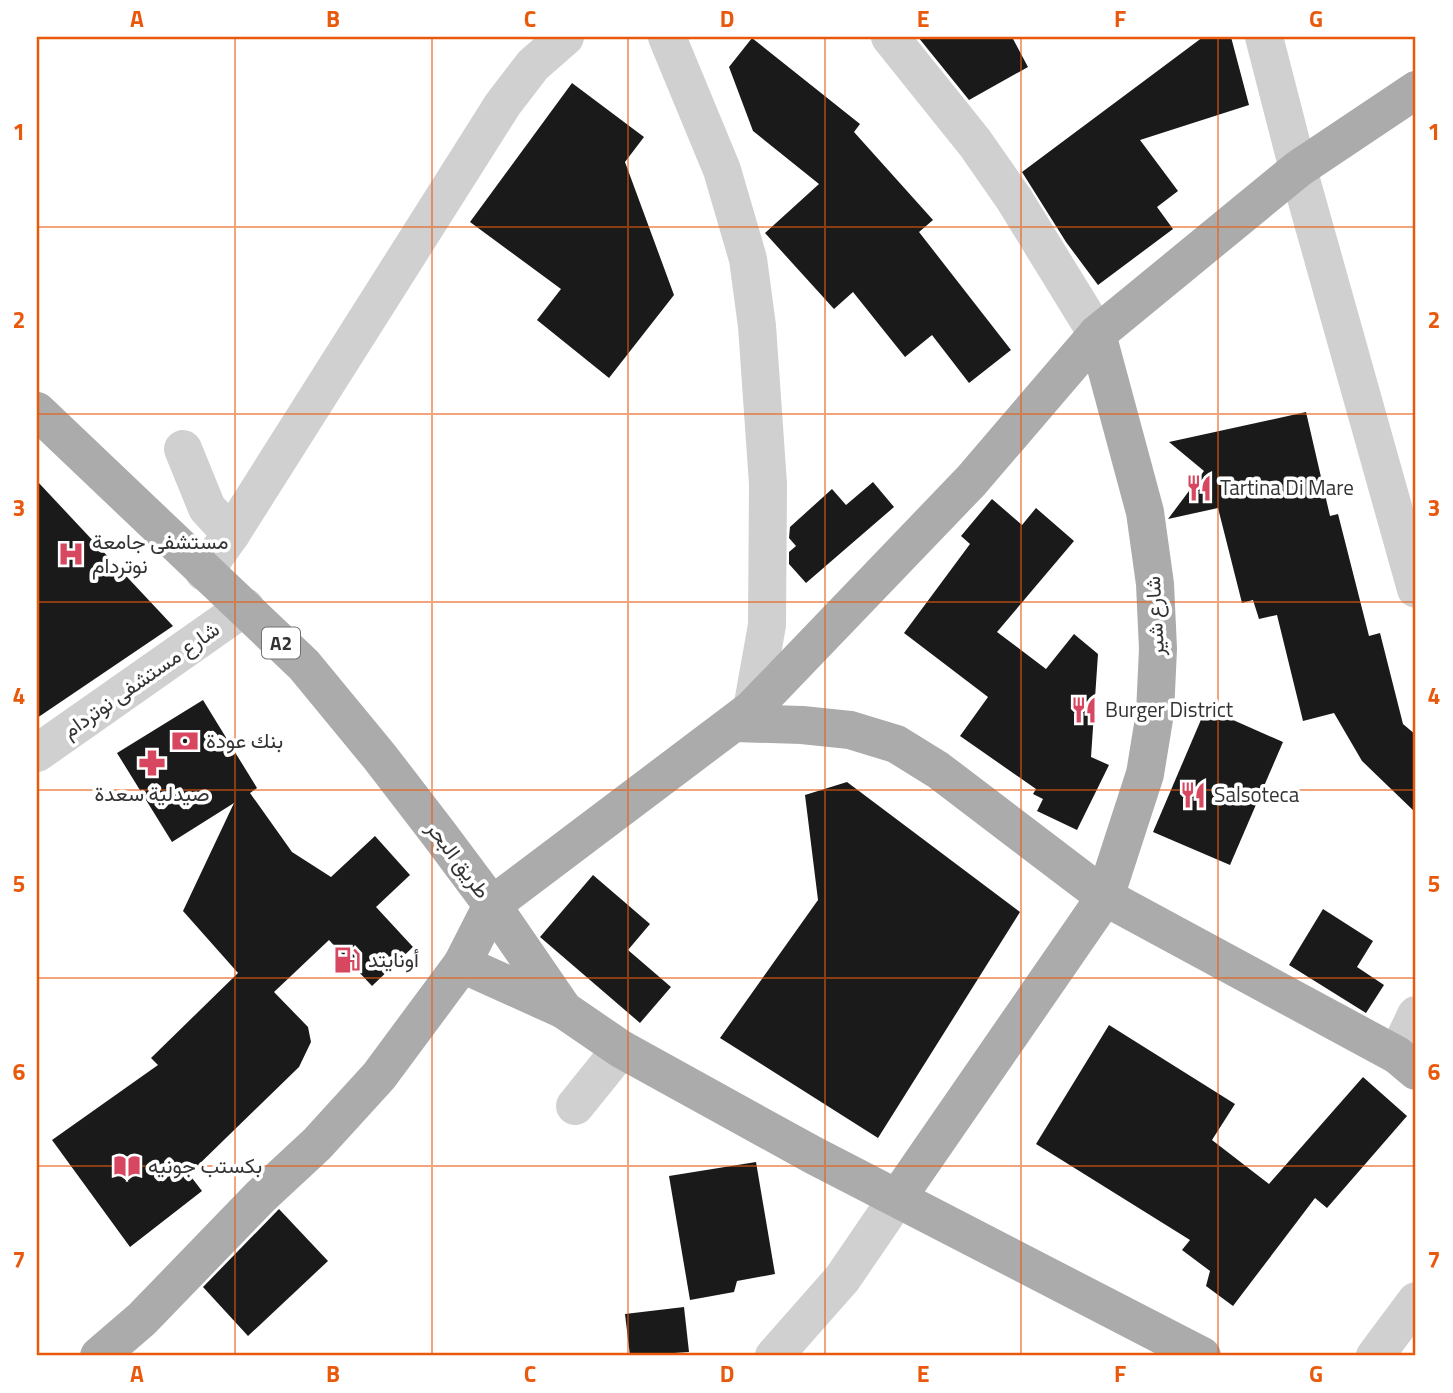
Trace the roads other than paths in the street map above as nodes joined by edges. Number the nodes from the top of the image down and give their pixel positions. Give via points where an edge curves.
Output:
1 (565, 37) edge
2 (667, 37) edge
3 (890, 37) edge
4 (1264, 37) edge
5 (1416, 90) edge
6 (1298, 169) junction
7 (1097, 334) junction
8 (37, 411) edge
9 (183, 449) dead end
10 (231, 534) junction
11 (204, 572) junction
12 (1416, 589) edge
13 (245, 607) junction
14 (743, 716) junction
15 (37, 753) edge
16 (1105, 898) junction
17 (492, 905) junction
18 (462, 964) junction
19 (564, 1010) junction
20 (1416, 1015) edge
21 (621, 1049) junction
22 (1407, 1063) edge
23 (575, 1106) dead end
24 (898, 1198) junction
25 (1416, 1301) edge
26 (99, 1356) edge
27 (774, 1356) edge
28 (1202, 1356) edge
29 (1375, 1356) edge

1 - 10 street via 533,65 503,104
2 - 14 street via 722,170 748,259 757,326 768,484 767,625
3 - 7 street via 1014,199
4 - 6 street
5 - 6 main road
6 - 7 main road
6 - 12 street
7 - 14 main road via 971,481
7 - 16 main road, شارع شير via 1145,512 1155,584 1157,649 1155,713 1145,774
8 - 11 main road, طريق البحر / A2
9 - 10 street via 208,508
10 - 11 street
11 - 13 main road, طريق البحر / A2
13 - 15 street, شارع مستشفى نوتردام
13 - 17 main road, طريق البحر / A2 via 303,665 371,746
14 - 16 main road via 850,730 896,744 938,770
14 - 17 main road
16 - 22 main road
16 - 24 main road, شارع شير
17 - 18 main road, طريق البحر
17 - 19 main road
18 - 19 main road
18 - 26 main road, طريق البحر via 379,1076 317,1144
19 - 21 main road
20 - 22 street
21 - 23 street
21 - 24 main road
24 - 27 street via 842,1279
24 - 28 main road
25 - 29 street

